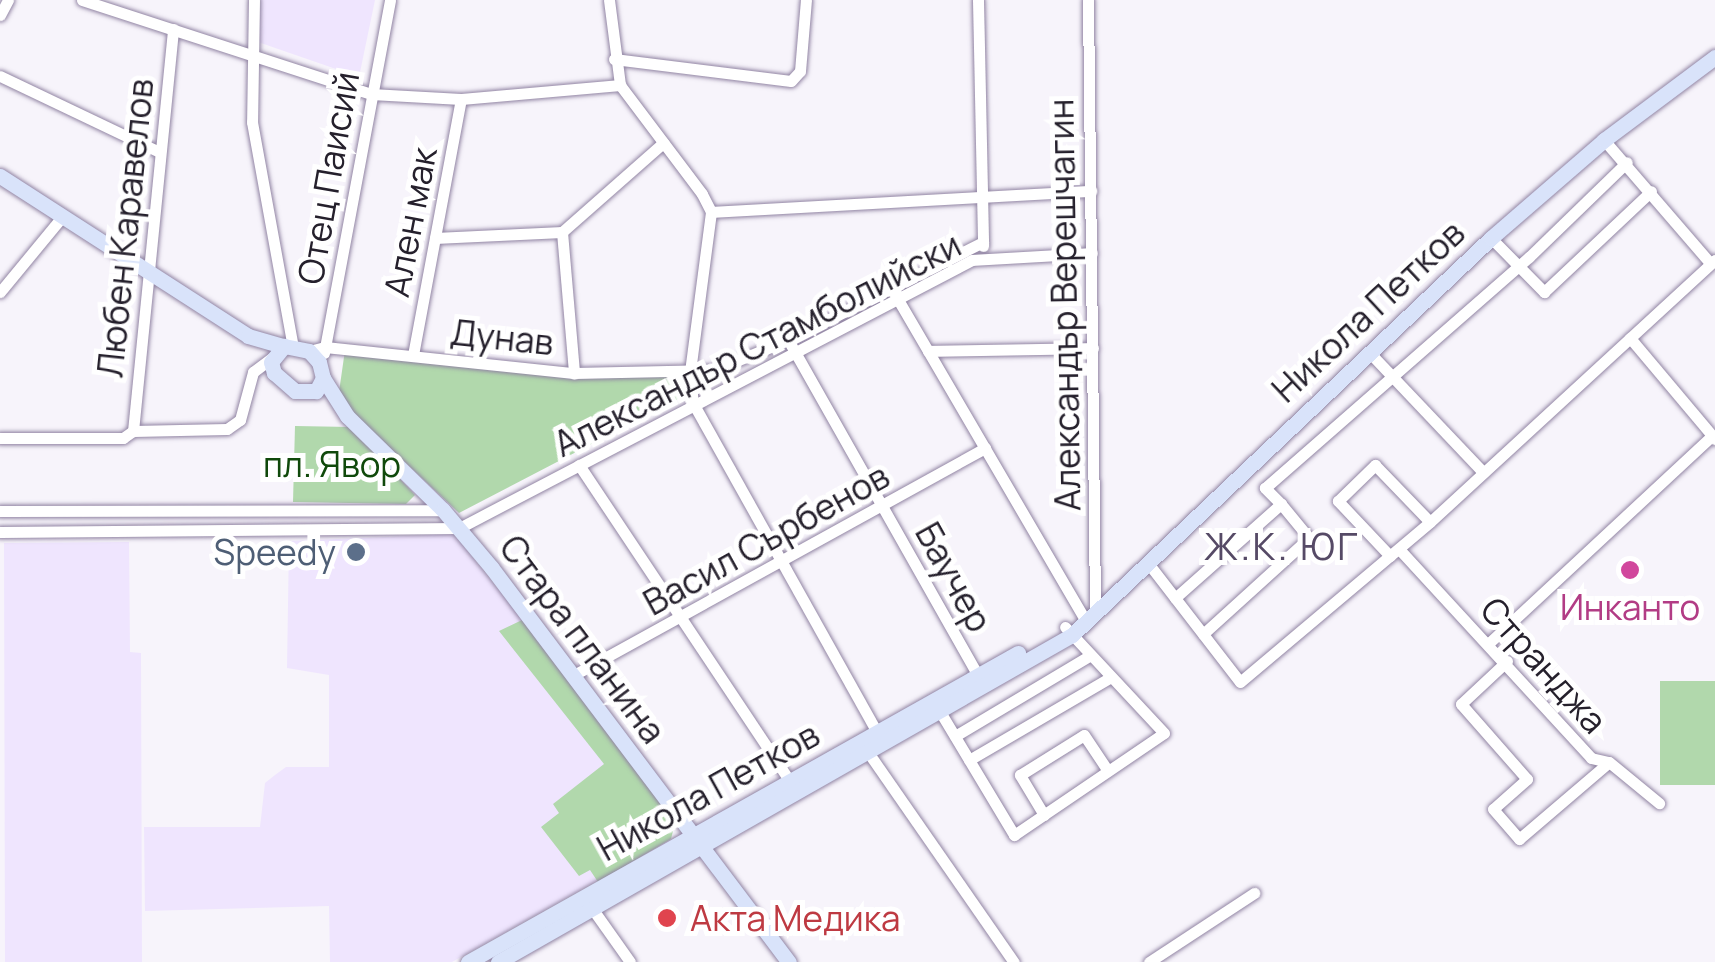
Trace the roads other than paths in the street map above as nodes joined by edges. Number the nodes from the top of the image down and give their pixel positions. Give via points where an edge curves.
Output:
1 (8, 0) edge
2 (82, 0) edge
3 (135, 0) edge
4 (254, 0) edge
5 (390, 0) edge
6 (609, 0) edge
7 (806, 0) edge
8 (978, 0) edge
9 (1088, 0) edge
10 (0, 15) edge
11 (139, 18) junction
12 (173, 29) junction
13 (251, 57) junction
14 (614, 59) junction
15 (1712, 60) edge
16 (0, 76) edge
17 (620, 86) junction
18 (371, 94) junction
19 (462, 99) junction
20 (1604, 140) junction
21 (663, 143) junction
22 (160, 152) junction
23 (1627, 162) junction
24 (0, 176) edge
25 (1651, 191) junction
26 (1091, 192) junction
27 (982, 197) junction
28 (711, 212) junction
29 (60, 218) junction
30 (562, 232) junction
31 (435, 238) junction
32 (1491, 238) junction
33 (983, 242) junction
34 (1092, 253) junction
35 (984, 258) junction
36 (1712, 261) edge
37 (1516, 265) junction
38 (148, 275) junction
39 (0, 292) edge
40 (894, 293) junction
41 (1630, 338) junction
42 (792, 346) junction
43 (1092, 348) junction
44 (289, 352) junction
45 (928, 352) junction
46 (1368, 352) junction
47 (413, 355) junction
48 (690, 371) junction
49 (252, 372) junction
50 (322, 372) junction
51 (574, 373) junction
52 (1390, 375) junction
53 (278, 378) junction
54 (309, 393) junction
55 (696, 408) junction
56 (347, 416) junction
57 (132, 431) junction
58 (1714, 437) edge
59 (0, 438) edge
60 (985, 448) junction
61 (579, 464) junction
62 (1482, 472) junction
63 (1281, 504) junction
64 (882, 506) junction
65 (443, 510) junction
66 (0, 511) edge
67 (1430, 522) junction
68 (459, 528) junction
69 (0, 532) edge
70 (1394, 552) junction
71 (780, 563) junction
72 (1148, 563) junction
73 (1095, 576) junction
74 (1066, 588) junction
75 (1175, 598) junction
76 (1090, 615) junction
77 (682, 619) junction
78 (1068, 631) junction
79 (1203, 634) junction
80 (1489, 643) junction
81 (1091, 655) junction
82 (1506, 662) junction
83 (572, 676) junction
84 (1111, 677) junction
85 (981, 680) junction
86 (939, 710) junction
87 (955, 736) junction
88 (880, 737) junction
89 (864, 746) junction
90 (969, 760) junction
91 (1609, 762) junction
92 (1108, 771) junction
93 (792, 786) junction
94 (1659, 803) dead end
95 (1044, 815) junction
96 (698, 837) junction
97 (1254, 893) dead end
98 (588, 902) junction
99 (503, 956) edge
100 (468, 962) edge
101 (630, 962) edge
102 (789, 962) edge
103 (1014, 962) edge
104 (1150, 962) edge

1 - 10 street
2 - 11 street
3 - 11 street
4 - 13 street
5 - 18 street, Отец Паисий
6 - 14 street
7 - 14 street via 800,71 791,81
8 - 27 street
9 - 26 street, Александър Верешчагин
11 - 12 street
12 - 13 street
12 - 22 street, Любен Каравелов
13 - 18 street
13 - 44 street via 252,122
14 - 17 street
15 - 20 main road, Никола Петков
16 - 22 street
17 - 19 street
17 - 21 street
18 - 19 street
18 - 44 street, Отец Паисий
19 - 31 street, Ален мак
20 - 23 street
20 - 32 main road, Никола Петков
21 - 28 street
21 - 30 street
22 - 38 street, Любен Каравелов
23 - 25 street
23 - 37 street
24 - 29 main road
25 - 36 street
25 - 37 street via 1544,292
26 - 27 street
26 - 34 street, Александър Верешчагин
27 - 28 street
27 - 33 street
28 - 48 street
29 - 38 main road
29 - 39 street
30 - 31 street
30 - 51 street
31 - 47 street, Ален мак
32 - 37 street
32 - 46 main road, Никола Петков
33 - 35 street
33 - 40 street, Александър Стамболийски
34 - 35 street, Александър Стамболийски
34 - 43 street, Александър Верешчагин
35 - 40 street, Александър Стамболийски
36 - 41 street
37 - 52 street
38 - 44 main road via 248,336
38 - 57 street, Любен Каравелов
40 - 42 street, Александър Стамболийски
40 - 45 street
41 - 58 street
41 - 62 street
42 - 48 street, Александър Стамболийски via 723,369
42 - 55 street, Александър Стамболийски
42 - 64 street, Баучер
43 - 45 street
43 - 73 street, Александър Верешчагин
44 - 47 street, Дунав
44 - 49 street
44 - 50 main road, Стара планина
44 - 53 main road
45 - 60 street
46 - 52 street
46 - 72 main road, Никола Петков
47 - 51 street, Дунав
48 - 51 street, Дунав
48 - 55 street
49 - 53 street
49 - 57 street via 235,426
50 - 54 main road
50 - 56 main road, Стара планина
52 - 62 street
52 - 63 street via 1265,488
53 - 54 main road, Стара планина
54 - 56 main road, Стара планина
55 - 61 street, Александър Стамболийски
55 - 71 street
56 - 65 main road, Стара планина
57 - 59 street via 123,438
58 - 80 street
60 - 64 street, Васил Сърбенов
60 - 74 street
61 - 68 street, Александър Стамболийски
61 - 77 street
62 - 67 street
63 - 75 street
63 - 79 street via 1310,538
64 - 71 street, Васил Сърбенов
64 - 85 street, Баучер
65 - 66 street
65 - 68 main road, Стара планина
67 - 70 street
67 - 70 street, Странджа via 1375,465 1338,501
68 - 69 street
68 - 83 main road, Стара планина
70 - 79 street via 1240,682
70 - 80 street, Странджа
71 - 77 street, Васил Сърбенов
71 - 88 street
72 - 75 street
72 - 76 main road, Никола Петков
73 - 74 street via 1080,588
73 - 76 street, Александър Верешчагин
74 - 76 street
75 - 79 street
76 - 78 main road, Никола Петков
77 - 83 street, Васил Сърбенов
77 - 93 street
78 - 81 street
78 - 85 main road, Никола Петков
80 - 82 street, Странджа
81 - 84 street
81 - 87 street
82 - 91 street, Странджа via 1591,758
82 - 91 street via 1461,704 1527,779 1493,808 1519,838
83 - 96 main road, Стара планина
84 - 90 street
84 - 92 street via 1164,734
85 - 86 main road, Никола Петков
85 - 88 main road, Никола Петков
86 - 87 street
86 - 88 main road, Никола Петков
87 - 90 street
88 - 89 main road, Никола Петков
89 - 93 main road, Никола Петков
89 - 103 street
90 - 95 street via 1014,835
91 - 94 street, Странджа
92 - 95 street
92 - 95 street via 1084,735 1020,775
93 - 96 main road, Никола Петков
96 - 98 main road, Никола Петков
96 - 102 main road, Стара планина
97 - 104 street
98 - 99 main road, Никола Петков
98 - 101 street
99 - 100 main road, Никола Петков

